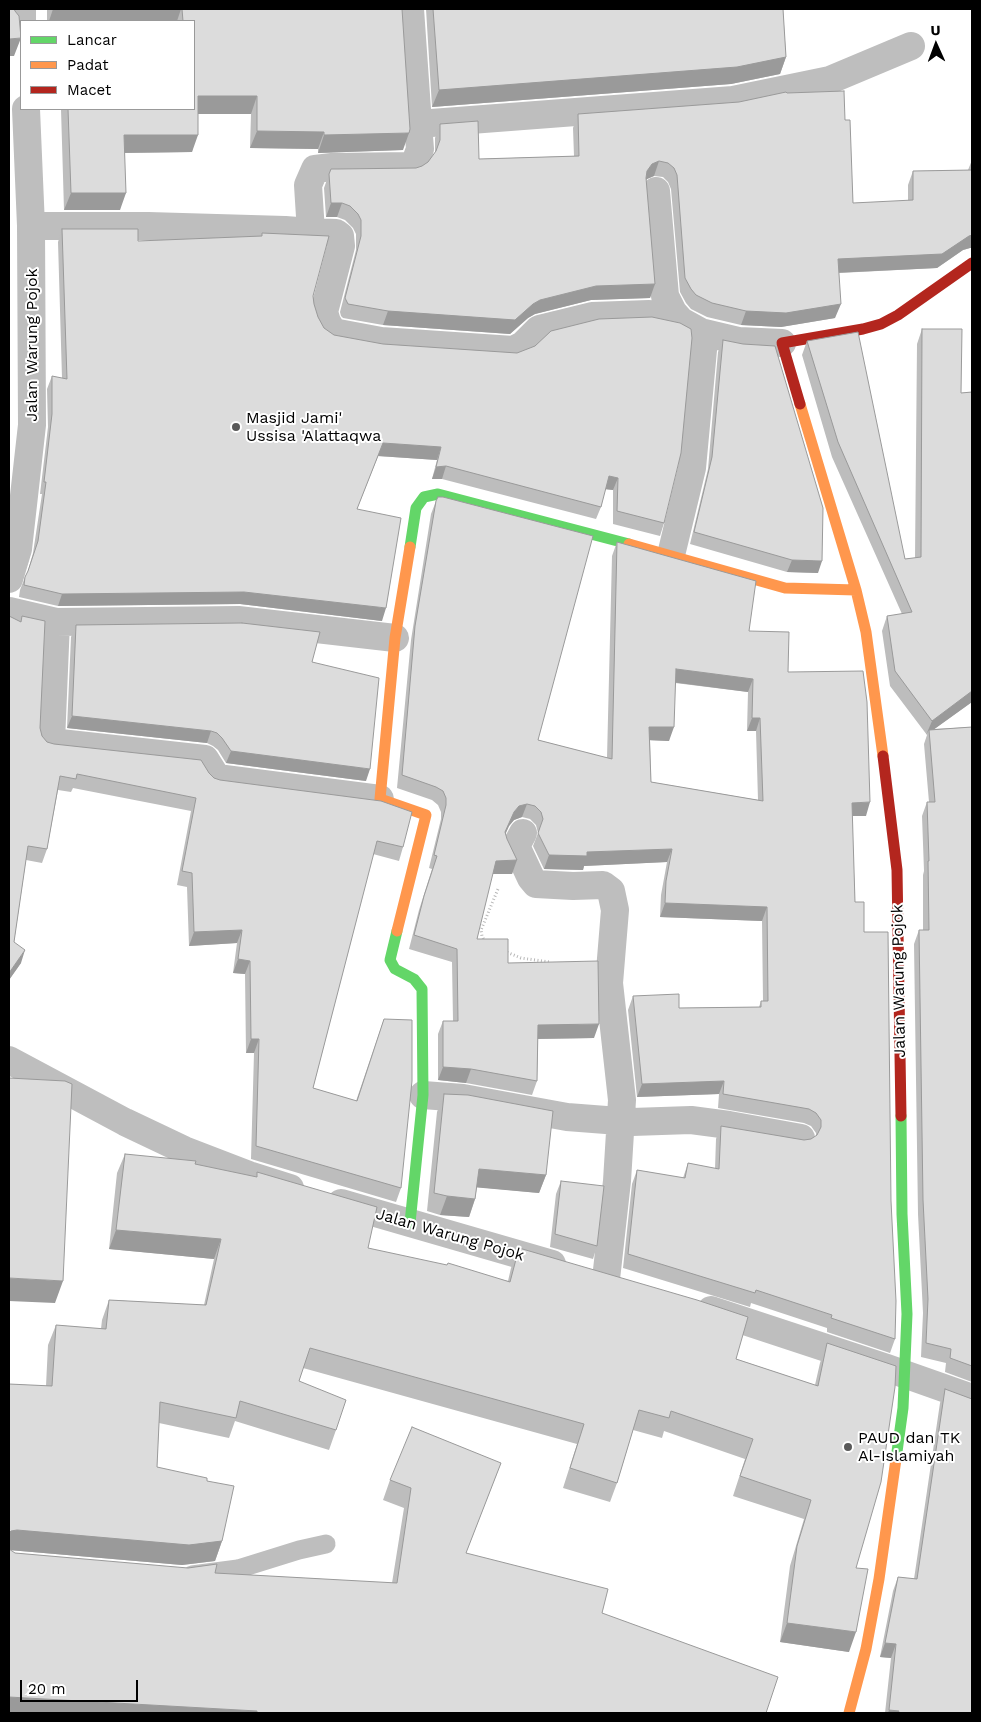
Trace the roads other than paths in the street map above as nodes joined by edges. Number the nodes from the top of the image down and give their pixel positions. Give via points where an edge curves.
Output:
1 (410, 9) edge
2 (911, 46) dead end
3 (26, 110) edge
4 (418, 124) junction
5 (656, 191) dead end
6 (31, 226) junction
7 (311, 232) junction
8 (972, 263) edge
9 (691, 327) junction
10 (782, 343) junction
11 (671, 555) junction
12 (9, 579) edge
13 (856, 590) junction
14 (9, 611) edge
15 (56, 622) junction
16 (395, 638) junction
17 (380, 799) junction
18 (519, 839) road end
19 (9, 1060) edge
20 (423, 1095) junction
21 (620, 1121) junction
22 (801, 1138) edge
23 (410, 1223) junction
24 (606, 1279) junction
25 (632, 1287) edge
26 (685, 1302) edge
27 (905, 1375) junction
28 (972, 1398) edge
29 (326, 1544) dead end
30 (172, 1575) edge
31 (848, 1713) edge

1 - 4 street
2 - 4 street via 830,80 733,100
3 - 6 street, Jalan Warung Pojok
4 - 7 street via 420,148 411,166 315,169 308,185
5 - 9 street via 665,296 673,312
6 - 7 street via 148,226
6 - 12 street, Jalan Warung Pojok via 32,425 18,549
7 - 9 street via 340,236 342,246 324,312 333,332 381,341 513,350 539,329 592,316 650,314
8 - 10 street via 881,324
9 - 10 street via 739,341
9 - 11 street via 703,350 692,468
10 - 13 street, Jalan Warung Pojok
11 - 13 street via 785,588
11 - 16 street via 438,494 424,497 416,508
13 - 27 street, Jalan Warung Pojok via 875,693 897,870 902,1214 907,1314
14 - 15 street
15 - 16 street via 238,620
15 - 17 street via 51,742 205,759 217,778
16 - 17 street
17 - 20 street via 426,815 390,960 395,969 414,979 422,990
18 - 21 street via 531,878 536,884 603,885 610,891 615,910 609,983 622,1100
19 - 23 street, Jalan Warung Pojok via 184,1150 249,1175
20 - 21 street via 463,1098 566,1117
20 - 23 street
21 - 22 street via 691,1120
21 - 24 street via 618,1181
23 - 24 street, Jalan Warung Pojok
24 - 25 street, Jalan Warung Pojok
26 - 27 street
27 - 28 street
27 - 31 street, Jalan Warung Pojok via 879,1579 866,1649
29 - 30 lane via 238,1569

